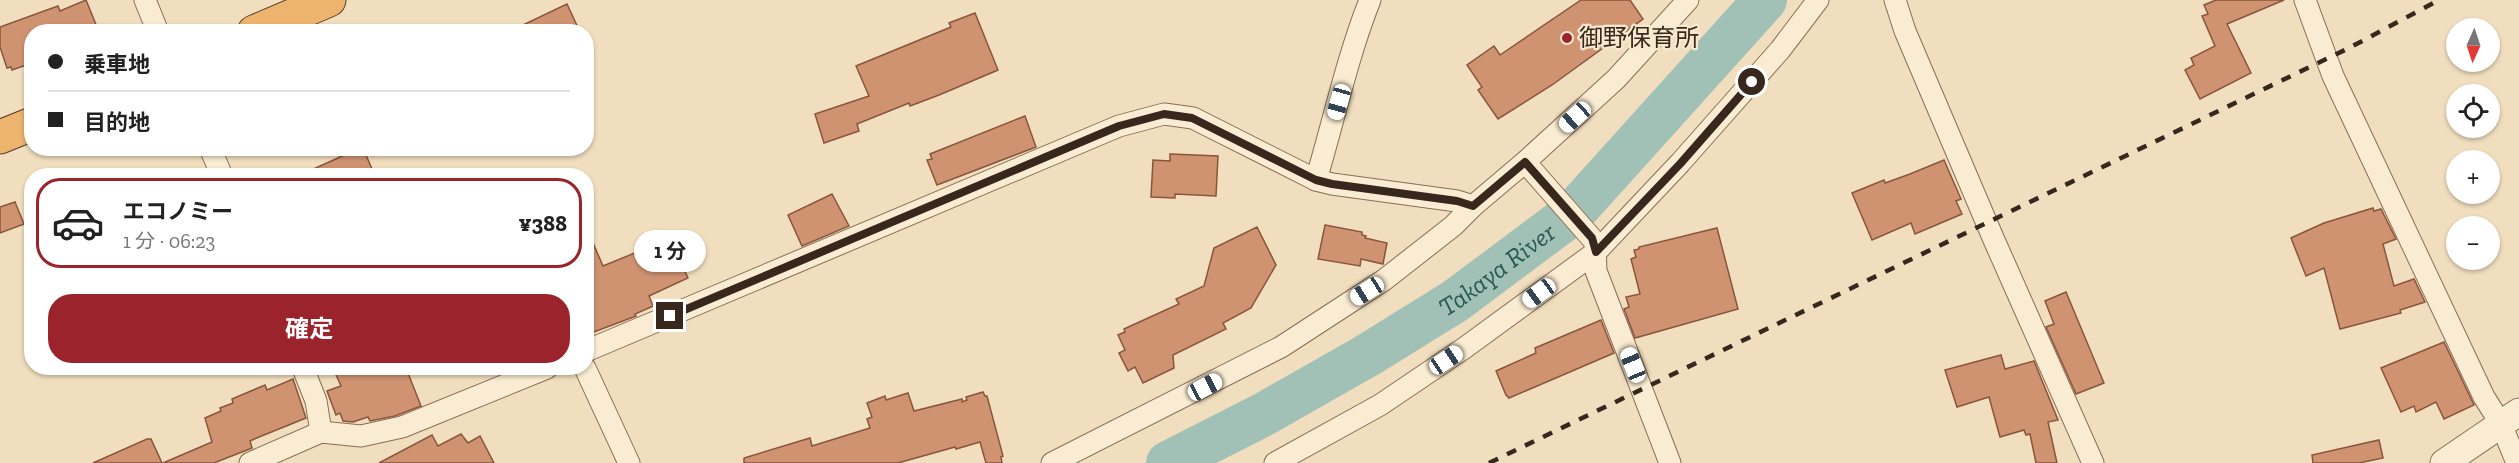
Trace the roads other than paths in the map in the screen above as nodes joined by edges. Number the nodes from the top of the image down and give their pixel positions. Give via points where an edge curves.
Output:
1 (145, 0) edge
2 (328, 0) edge
3 (1370, 0) edge
4 (1688, 0) edge
5 (1818, 0) edge
6 (1895, 0) edge
7 (2305, 0) edge
8 (155, 24) edge
9 (272, 24) edge
10 (24, 127) edge
11 (0, 137) edge
12 (1528, 165) junction
13 (1316, 180) junction
14 (1473, 206) junction
15 (1594, 245) junction
16 (594, 348) edge
17 (306, 375) edge
18 (531, 375) edge
19 (588, 375) edge
20 (2510, 418) edge
21 (321, 432) junction
22 (250, 463) edge
23 (629, 463) edge
24 (1052, 463) edge
25 (1275, 463) edge
26 (1670, 463) edge
27 (2093, 463) edge
28 (2444, 463) edge
29 (2517, 463) edge

1 - 8 street
2 - 9 highway
3 - 13 street via 1352,47
4 - 12 street via 1616,79
5 - 15 street via 1680,164
6 - 27 street via 1905,32
7 - 20 street via 2333,76 2484,396
10 - 11 highway
12 - 14 street
12 - 15 street
13 - 14 street
13 - 16 street via 1192,118 1164,114 1119,126
14 - 24 street via 1384,280 1281,347
15 - 25 street via 1463,349 1380,405
15 - 26 street via 1596,271
17 - 21 street via 316,400
18 - 21 street via 402,427 361,436
19 - 23 street
20 - 28 street
20 - 29 street
21 - 22 street

